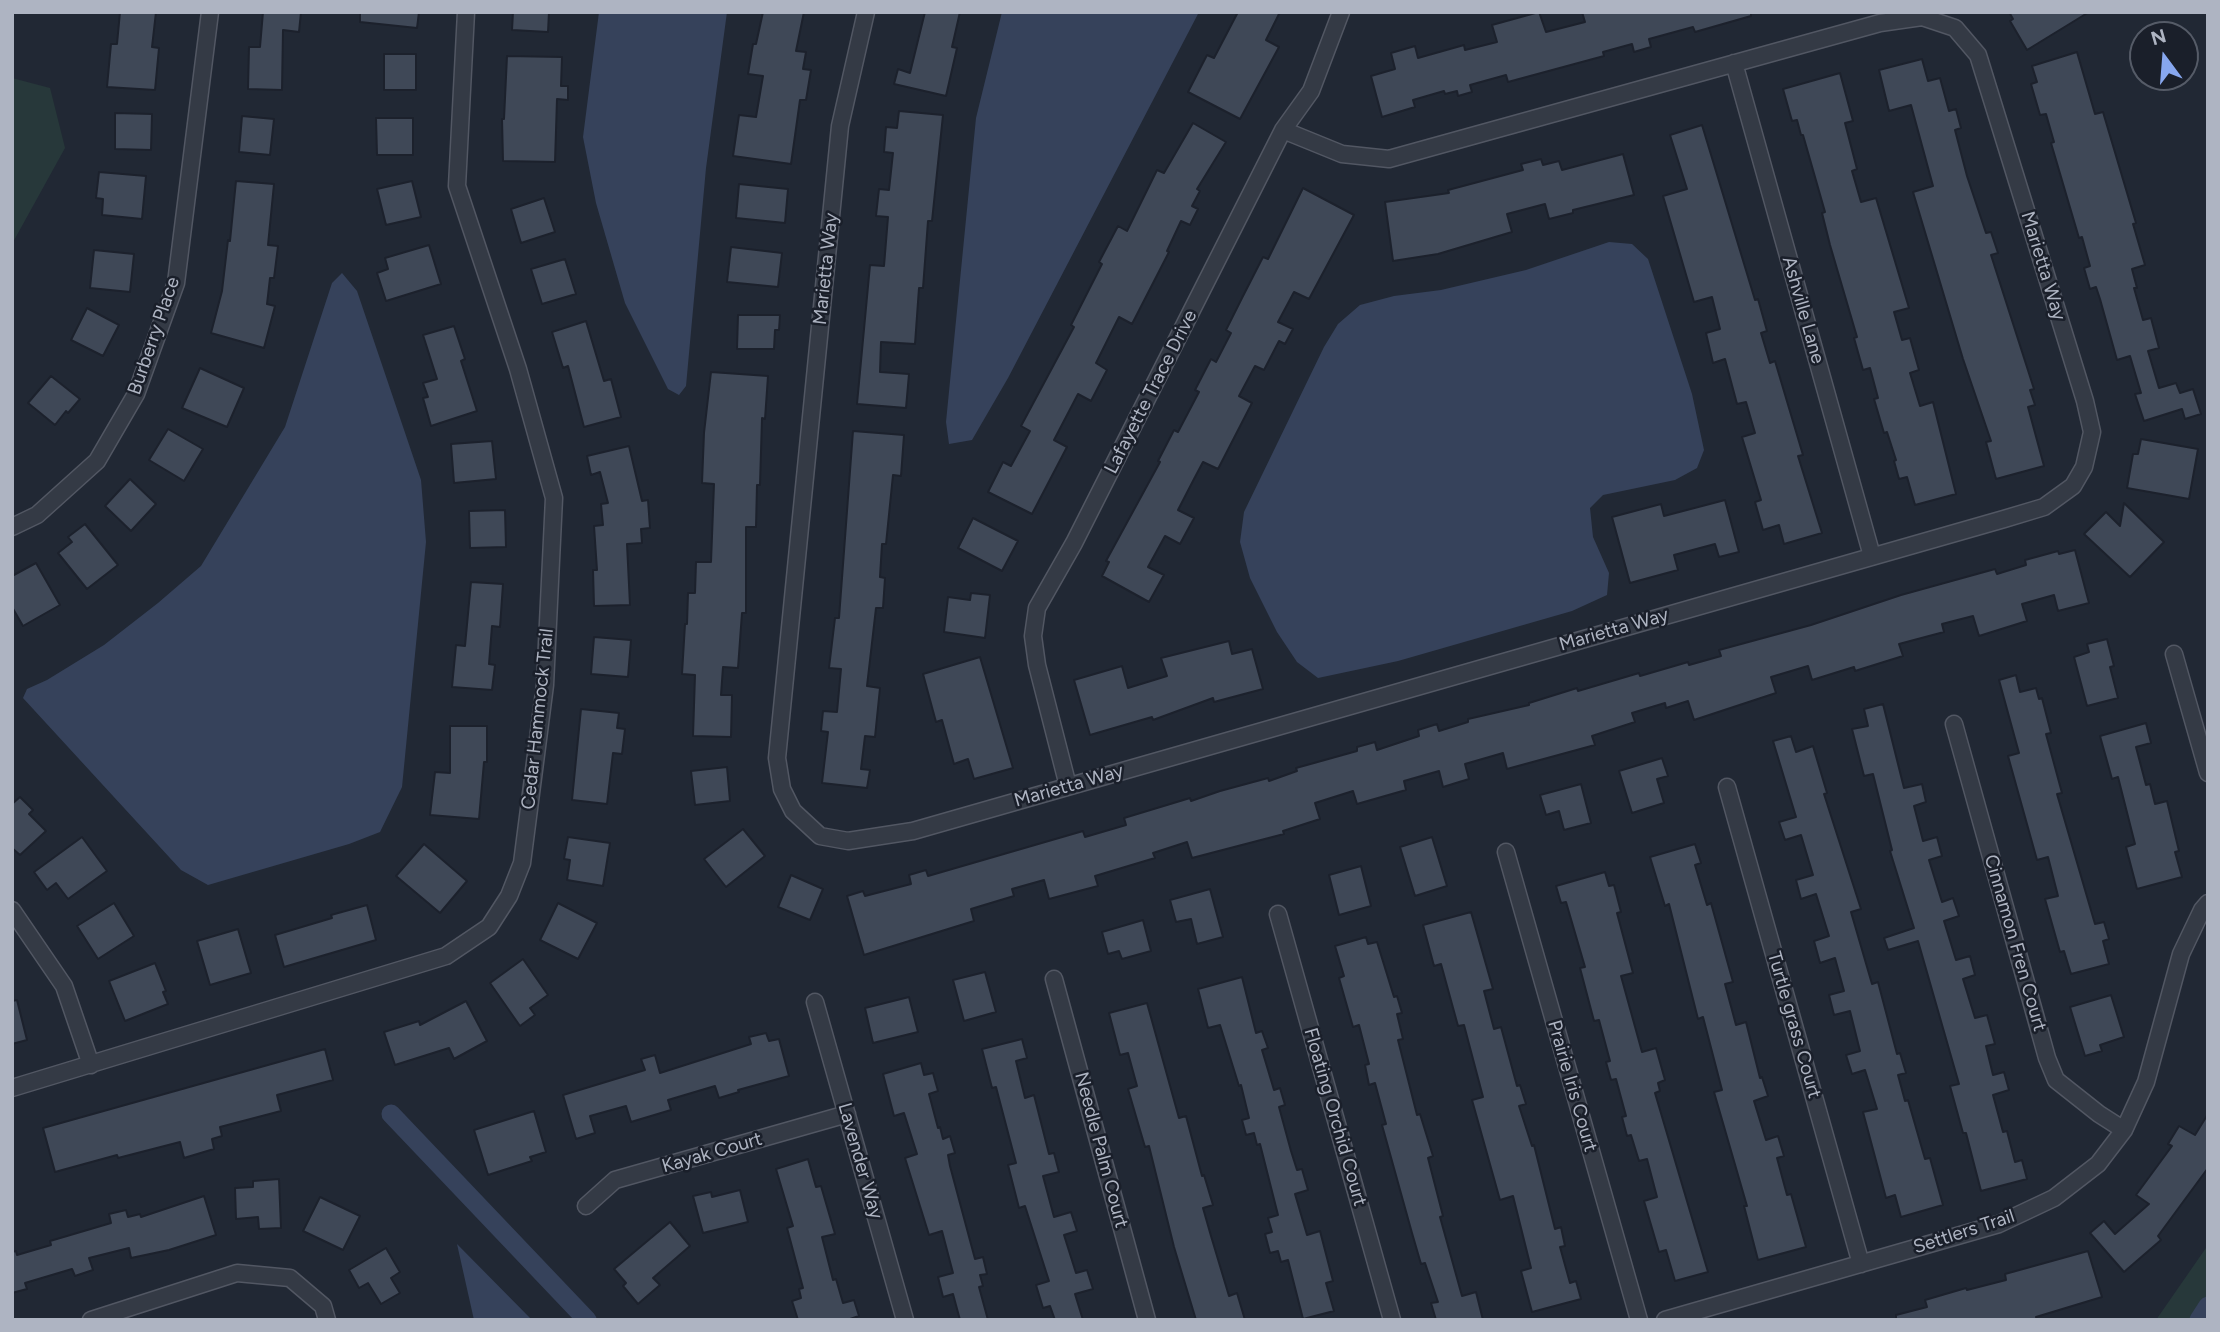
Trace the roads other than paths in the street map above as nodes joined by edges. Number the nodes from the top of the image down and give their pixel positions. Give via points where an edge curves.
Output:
1 (210, 12) edge
2 (466, 12) edge
3 (866, 12) edge
4 (1341, 12) edge
5 (1734, 63) junction
6 (1283, 130) junction
7 (12, 527) edge
8 (1872, 556) junction
9 (2175, 654) dead end
10 (1954, 724) dead end
11 (2208, 773) edge
12 (1068, 786) junction
13 (1727, 787) dead end
14 (1506, 852) dead end
15 (2208, 903) edge
16 (12, 910) edge
17 (1278, 914) dead end
18 (1054, 979) dead end
19 (816, 1002) dead end
20 (91, 1065) junction
21 (12, 1088) edge
22 (847, 1114) junction
23 (2124, 1130) junction
24 (586, 1206) dead end
25 (1861, 1264) junction
26 (91, 1320) edge
27 (327, 1320) edge
28 (905, 1320) edge
29 (1147, 1320) edge
30 (1392, 1320) edge
31 (1639, 1320) edge
32 (1665, 1320) edge

1 - 7 street, Burberry Place via 176,283 136,394 97,461 37,515
2 - 20 street, Cedar Hammock Trail via 457,186 518,369 554,498 545,685 522,863 509,896 489,927 446,956
3 - 12 street, Marietta Way via 840,126 777,758 782,789 793,811 820,836 848,841 913,831
4 - 6 street, Lafayette Trace Drive via 1311,91
5 - 6 street, Marietta Way via 1389,159 1342,154
5 - 8 street, Ashville Lane
5 - 8 street, Marietta Way via 1880,23 1923,17 1955,28 1978,55 2085,401 2092,432 2084,467 2073,486 2044,507
6 - 12 street, Lafayette Trace Drive via 1037,608 1033,636 1037,664
8 - 12 street, Marietta Way
9 - 11 street
10 - 23 street, Cinnamon Fren Court via 2056,1080
13 - 25 street, Turtle grass Court
14 - 31 street, Prairie Iris Court
15 - 23 street, Settlers Trail via 2181,954 2146,1082
16 - 20 street via 64,986
17 - 30 street, Floating Orchid Court
18 - 29 street, Needle Palm Court
19 - 22 street, Lavender Way
20 - 21 street, Cedar Hammock Trail
22 - 24 street, Kayak Court via 615,1180
22 - 28 street, Lavender Way
23 - 25 street, Settlers Trail via 2098,1164 2054,1198 1999,1224
25 - 32 street, Settlers Trail
26 - 27 street via 237,1273 290,1278 323,1306

